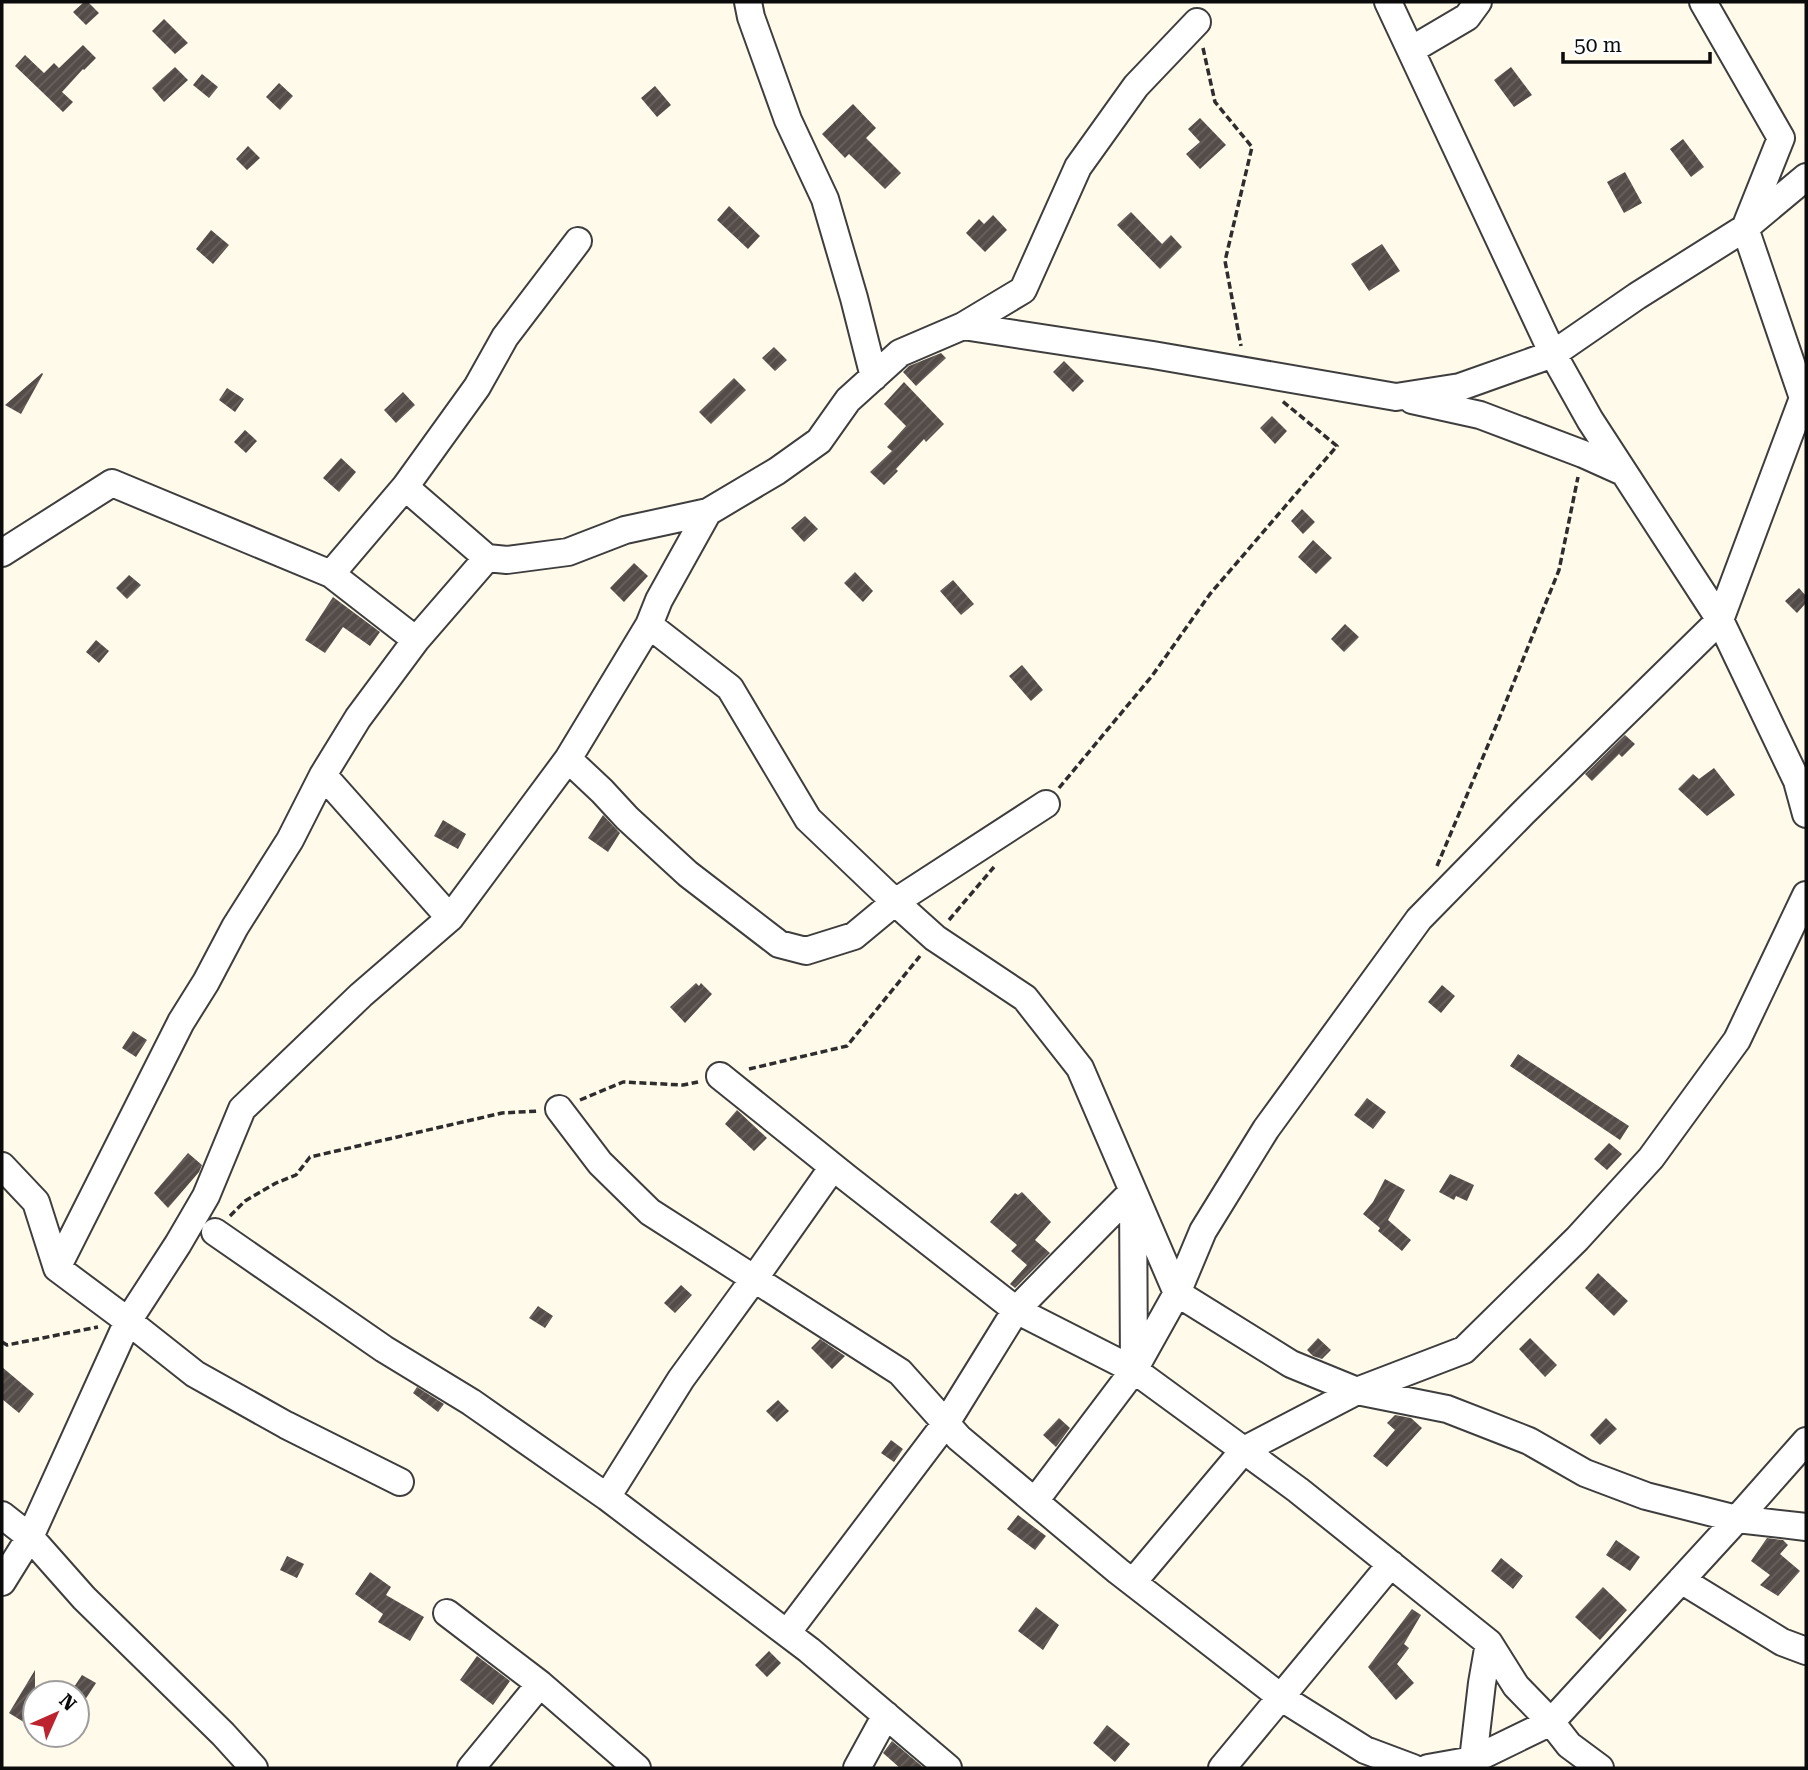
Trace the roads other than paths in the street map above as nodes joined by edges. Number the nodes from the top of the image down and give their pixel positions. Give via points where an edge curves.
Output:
1 (748, 2) edge
2 (1388, 2) edge
3 (1478, 2) edge
4 (1703, 2) edge
5 (1197, 22) road end
6 (1410, 50) junction
7 (1803, 187) edge
8 (1745, 228) junction
9 (578, 242) dead end
10 (963, 326) junction
11 (1553, 354) junction
12 (874, 377) junction
13 (1396, 397) junction
14 (1804, 400) edge
15 (1623, 472) junction
16 (405, 487) junction
17 (708, 512) junction
18 (2, 553) edge
19 (487, 558) junction
20 (331, 574) junction
21 (1720, 621) junction
22 (649, 625) junction
23 (416, 640) junction
24 (568, 759) junction
25 (1797, 759) edge
26 (323, 775) junction
27 (1046, 804) road end
28 (1806, 814) edge
29 (1806, 895) edge
30 (895, 902) junction
31 (450, 918) junction
32 (720, 1076) road end
33 (559, 1109) road end
34 (2, 1166) edge
35 (833, 1167) junction
36 (1133, 1191) junction
37 (215, 1232) road end
38 (57, 1268) junction
39 (754, 1279) junction
40 (1177, 1293) junction
41 (1016, 1310) junction
42 (128, 1321) junction
43 (1134, 1370) junction
44 (1357, 1391) junction
45 (946, 1423) junction
46 (1806, 1441) edge
47 (1244, 1450) junction
48 (400, 1482) dead end
49 (607, 1497) junction
50 (1035, 1501) junction
51 (2, 1515) edge
52 (1737, 1519) junction
53 (1806, 1527) edge
54 (30, 1537) junction
55 (1391, 1564) junction
56 (1681, 1580) junction
57 (2, 1582) edge
58 (1133, 1582) junction
59 (447, 1613) dead end
60 (787, 1633) junction
61 (1489, 1643) junction
62 (1806, 1651) edge
63 (540, 1684) junction
64 (1282, 1698) junction
65 (886, 1715) junction
66 (1551, 1722) junction
67 (1474, 1766) edge
68 (254, 1768) edge
69 (471, 1768) edge
70 (637, 1768) edge
71 (857, 1768) edge
72 (948, 1768) edge
73 (1222, 1768) edge
74 (1413, 1768) edge
75 (1428, 1768) edge
76 (1600, 1768) edge

1 - 12 street via 788,120 825,199
2 - 6 street
3 - 6 street via 1467,17
4 - 8 street via 1781,138
5 - 10 street via 1136,86 1078,167 1023,290
6 - 11 street
7 - 8 street
8 - 11 street
8 - 14 street
9 - 16 street via 505,338 477,387
10 - 12 street via 900,353
10 - 13 street
11 - 13 street via 1460,387
11 - 15 street
12 - 17 street via 848,400 819,441
13 - 15 street via 1480,415
14 - 21 street
15 - 21 street
16 - 19 street
16 - 20 street
17 - 19 street via 625,530 568,552
17 - 22 street
18 - 20 street via 112,483
19 - 23 street
20 - 23 street
21 - 25 street
21 - 40 street via 1419,919 1266,1129 1203,1231
22 - 24 street
22 - 30 street via 730,688 808,819
23 - 26 street via 358,718
24 - 30 street via 688,874 779,944 806,951 854,936
24 - 31 street
25 - 28 street via 1797,781
26 - 31 street
26 - 38 street via 290,840 181,1022
27 - 30 street
29 - 44 street via 1737,1040 1651,1158 1577,1239 1464,1350
30 - 36 street via 935,938 1025,998 1080,1068
31 - 42 street via 242,1109 206,1196
32 - 35 street
33 - 39 street via 600,1163 650,1212
34 - 38 street via 36,1202
35 - 39 street
35 - 41 street
36 - 40 street
36 - 41 street
36 - 43 street
37 - 49 street
38 - 42 street
39 - 45 street via 900,1371
39 - 49 street via 681,1379
40 - 43 street
40 - 44 street via 1291,1364
41 - 43 street
41 - 45 street
42 - 48 street via 195,1374
42 - 54 street
43 - 47 street
43 - 50 street
44 - 47 street
44 - 52 street via 1447,1409 1529,1441 1585,1473 1646,1496
45 - 50 street
45 - 60 street
46 - 52 street
47 - 55 street
47 - 58 street
49 - 60 street
50 - 58 street
51 - 54 street
52 - 53 street
52 - 56 street
54 - 57 street
54 - 68 street via 84,1598
55 - 61 street
55 - 64 street
56 - 62 street via 1782,1643
56 - 66 street
58 - 64 street
59 - 63 street
60 - 65 street
61 - 66 street via 1516,1686
61 - 67 street
63 - 69 street
63 - 70 street
64 - 73 street
64 - 74 street via 1365,1750
65 - 71 street
65 - 72 street
66 - 67 street
66 - 76 street via 1569,1745
67 - 75 street

